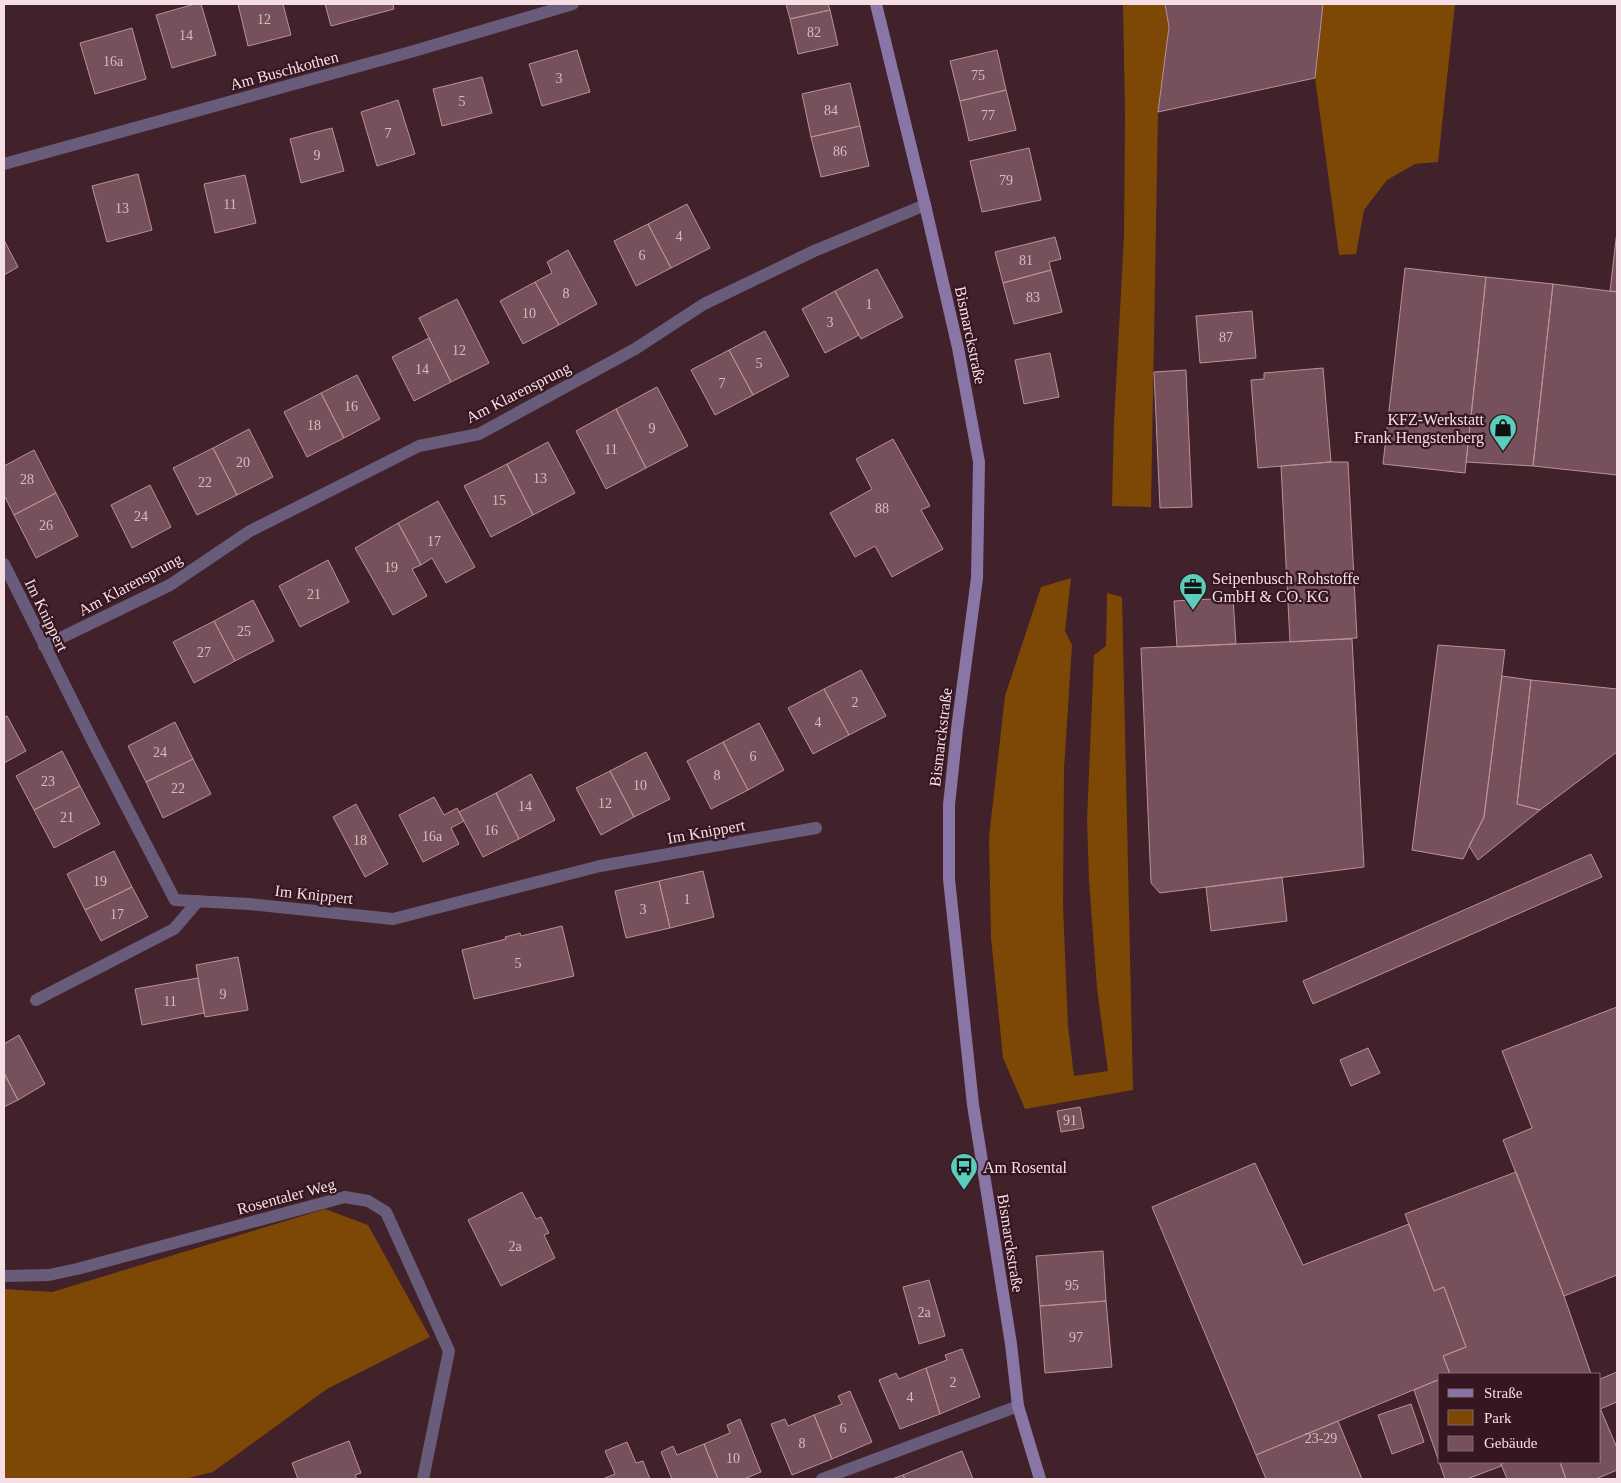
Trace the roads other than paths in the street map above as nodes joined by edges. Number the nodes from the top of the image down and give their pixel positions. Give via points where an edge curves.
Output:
1 (573, 4) edge
2 (876, 4) edge
3 (4, 164) edge
4 (925, 205) junction
5 (4, 564) edge
6 (44, 646) junction
7 (816, 828) dead end
8 (198, 901) junction
9 (36, 1000) dead end
10 (4, 1276) edge
11 (1018, 1406) junction
12 (423, 1479) edge
13 (822, 1479) edge
14 (1040, 1479) edge

1 - 3 street, Am Buschkothen
2 - 4 street, Bismarckstraße
4 - 6 street, Am Klarensprung via 814,251 704,304 635,349 479,434 419,446 392,459 250,531 170,585
4 - 11 street, Bismarckstraße via 958,348 979,462 977,578 949,805 949,879 973,1105
5 - 6 street, Im Knippert
6 - 8 street, Im Knippert via 175,900
7 - 8 street, Im Knippert via 600,866 393,919
8 - 9 street via 174,929
10 - 12 street, Rosentaler Weg via 77,1269 345,1197 368,1200 386,1212 449,1351
11 - 13 street
11 - 14 street, Bismarckstraße

